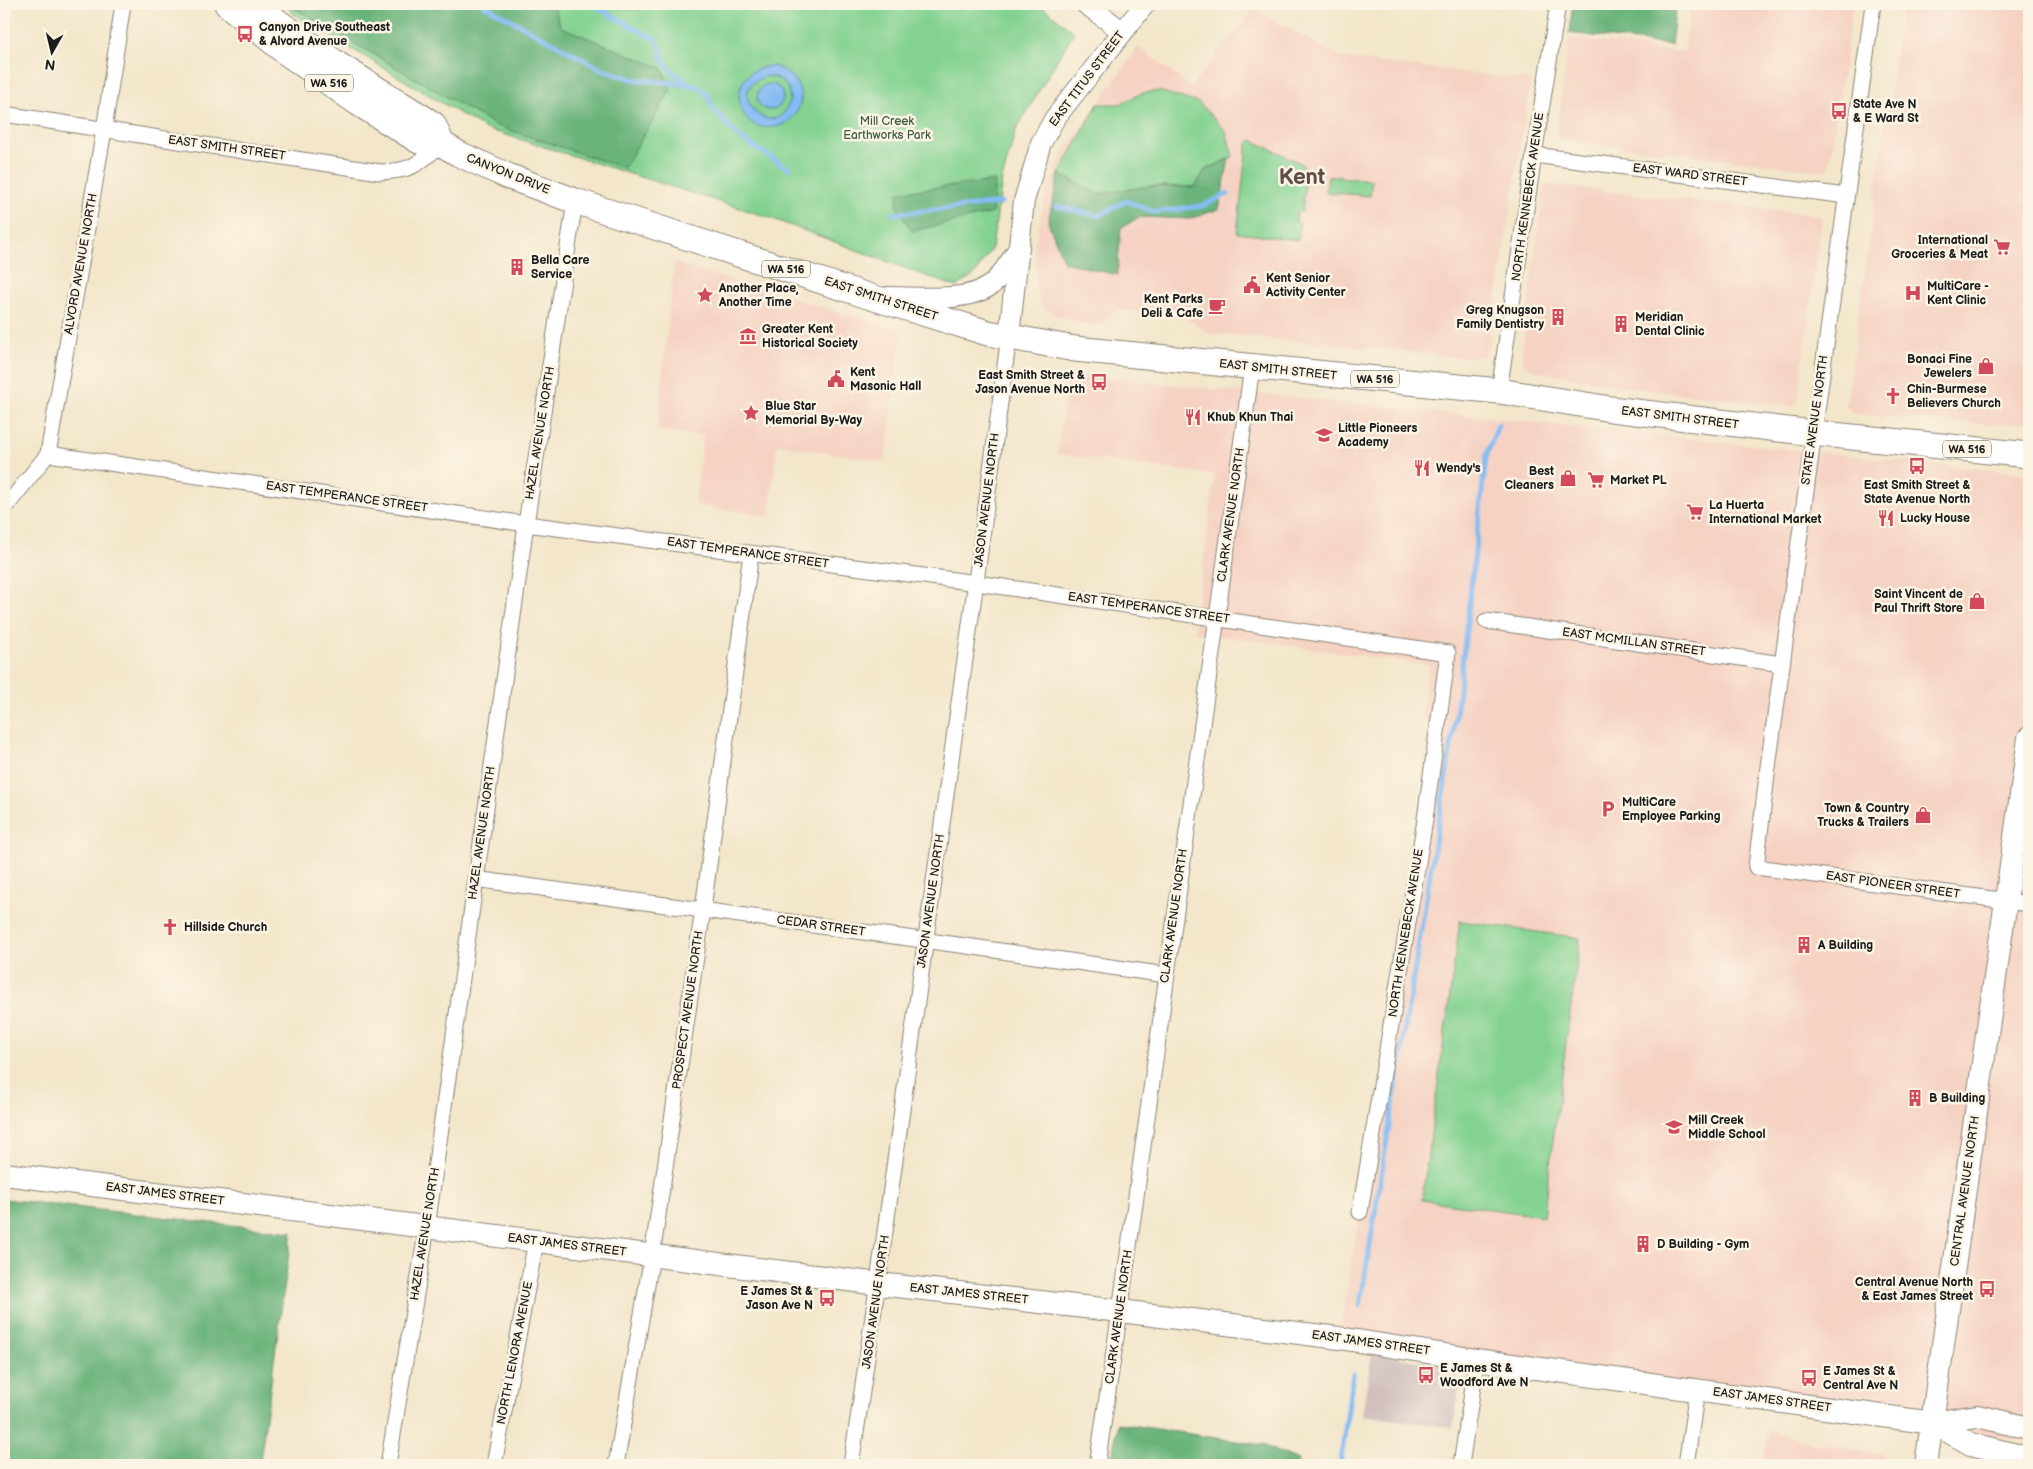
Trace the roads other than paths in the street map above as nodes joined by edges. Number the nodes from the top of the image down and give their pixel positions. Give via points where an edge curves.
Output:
1 (123, 4) edge
2 (227, 4) edge
3 (258, 4) edge
4 (1086, 4) edge
5 (1145, 4) edge
6 (1558, 4) edge
7 (1874, 4) edge
8 (1122, 32) junction
9 (4, 114) edge
10 (104, 130) junction
11 (442, 144) junction
12 (1534, 155) junction
13 (1846, 196) junction
14 (575, 201) junction
15 (1018, 249) junction
16 (871, 297) junction
17 (1009, 336) junction
18 (1252, 367) junction
19 (1499, 391) junction
20 (1813, 433) junction
21 (48, 454) junction
22 (2029, 455) edge
23 (4, 509) edge
24 (526, 524) junction
25 (751, 554) junction
26 (977, 583) junction
27 (1216, 618) junction
28 (1486, 621) dead end
29 (1448, 653) joint
30 (1782, 664) junction
31 (2029, 738) edge
32 (1756, 867) joint
33 (475, 879) junction
34 (2005, 901) junction
35 (2029, 904) edge
36 (703, 909) junction
37 (925, 939) junction
38 (1166, 975) junction
39 (4, 1174) edge
40 (1360, 1212) dead end
41 (427, 1226) junction
42 (536, 1241) junction
43 (652, 1256) junction
44 (879, 1284) junction
45 (1120, 1310) junction
46 (1477, 1360) junction
47 (1697, 1390) junction
48 (1933, 1423) junction
49 (2029, 1428) edge
50 (2029, 1458) edge
51 (388, 1465) edge
52 (494, 1465) edge
53 (616, 1465) edge
54 (851, 1465) edge
55 (1097, 1465) edge
56 (1461, 1465) edge
57 (1686, 1465) edge
58 (1926, 1465) edge

1 - 10 street, ALVORD AVENUE NORTH
2 - 11 main road, CANYON DRIVE / WA 516 via 284,51 358,103 420,141
3 - 11 main road, WA 516 via 337,64 433,124
4 - 8 street
5 - 8 street, EAST TITUS STREET
6 - 12 street, NORTH KENNEBECK AVENUE
7 - 13 street, STATE AVENUE NORTH
8 - 15 street, EAST TITUS STREET via 1056,118 1041,143 1024,201
9 - 10 street, EAST SMITH STREET
10 - 11 street, EAST SMITH STREET via 380,172 413,168
10 - 21 street, ALVORD AVENUE NORTH
11 - 14 main road, CANYON DRIVE / WA 516 via 510,177
12 - 13 street, EAST WARD STREET
12 - 19 street, NORTH KENNEBECK AVENUE
13 - 20 street, STATE AVENUE NORTH
14 - 16 main road, EAST SMITH STREET / WA 516
14 - 24 street, HAZEL AVENUE NORTH
15 - 16 street via 1000,276 977,292 956,296
15 - 17 street, EAST TITUS STREET
16 - 17 main road, EAST SMITH STREET / WA 516 via 988,333
17 - 18 main road, EAST SMITH STREET / WA 516 via 1075,349
17 - 26 street, JASON AVENUE NORTH
18 - 19 main road, EAST SMITH STREET / WA 516
18 - 27 street, CLARK AVENUE NORTH
19 - 20 main road, EAST SMITH STREET / WA 516 via 1588,406
20 - 22 main road, EAST SMITH STREET / WA 516
20 - 30 street, STATE AVENUE NORTH
21 - 23 street, ALVORD AVENUE NORTH
21 - 24 street, EAST TEMPERANCE STREET
24 - 25 street, EAST TEMPERANCE STREET
24 - 33 street, HAZEL AVENUE NORTH
25 - 26 street, EAST TEMPERANCE STREET
25 - 36 street, PROSPECT AVENUE NORTH
26 - 27 street, EAST TEMPERANCE STREET
26 - 37 street, JASON AVENUE NORTH
27 - 29 street, EAST TEMPERANCE STREET
27 - 38 street, CLARK AVENUE NORTH
28 - 30 street, EAST MCMILLAN STREET
29 - 40 street, NORTH KENNEBECK AVENUE via 1424,826
30 - 32 street, STATE AVENUE NORTH
31 - 34 main road, CENTRAL AVENUE NORTH
32 - 34 street, EAST PIONEER STREET
33 - 36 street, CEDAR STREET
33 - 41 street, HAZEL AVENUE NORTH
34 - 35 street, EAST PIONEER STREET
34 - 48 main road, CENTRAL AVENUE NORTH
36 - 37 street, CEDAR STREET
36 - 43 street, PROSPECT AVENUE NORTH
37 - 38 street, CEDAR STREET
37 - 44 street, JASON AVENUE NORTH
38 - 45 street, CLARK AVENUE NORTH
39 - 41 main road, EAST JAMES STREET
41 - 42 main road, EAST JAMES STREET
41 - 51 street, HAZEL AVENUE NORTH
42 - 43 main road, EAST JAMES STREET
42 - 52 street, NORTH LENORA AVENUE
43 - 44 main road, EAST JAMES STREET
43 - 53 street, PROSPECT AVENUE NORTH
44 - 45 main road, EAST JAMES STREET
44 - 54 street, JASON AVENUE NORTH
45 - 46 main road, EAST JAMES STREET via 1339,1338
45 - 55 street, CLARK AVENUE NORTH
46 - 47 main road, EAST JAMES STREET
46 - 56 street
47 - 48 main road, EAST JAMES STREET
47 - 57 street
48 - 49 main road, EAST JAMES STREET via 1977,1416
48 - 50 main road, EAST JAMES STREET via 1971,1444
48 - 58 main road, CENTRAL AVENUE NORTH

